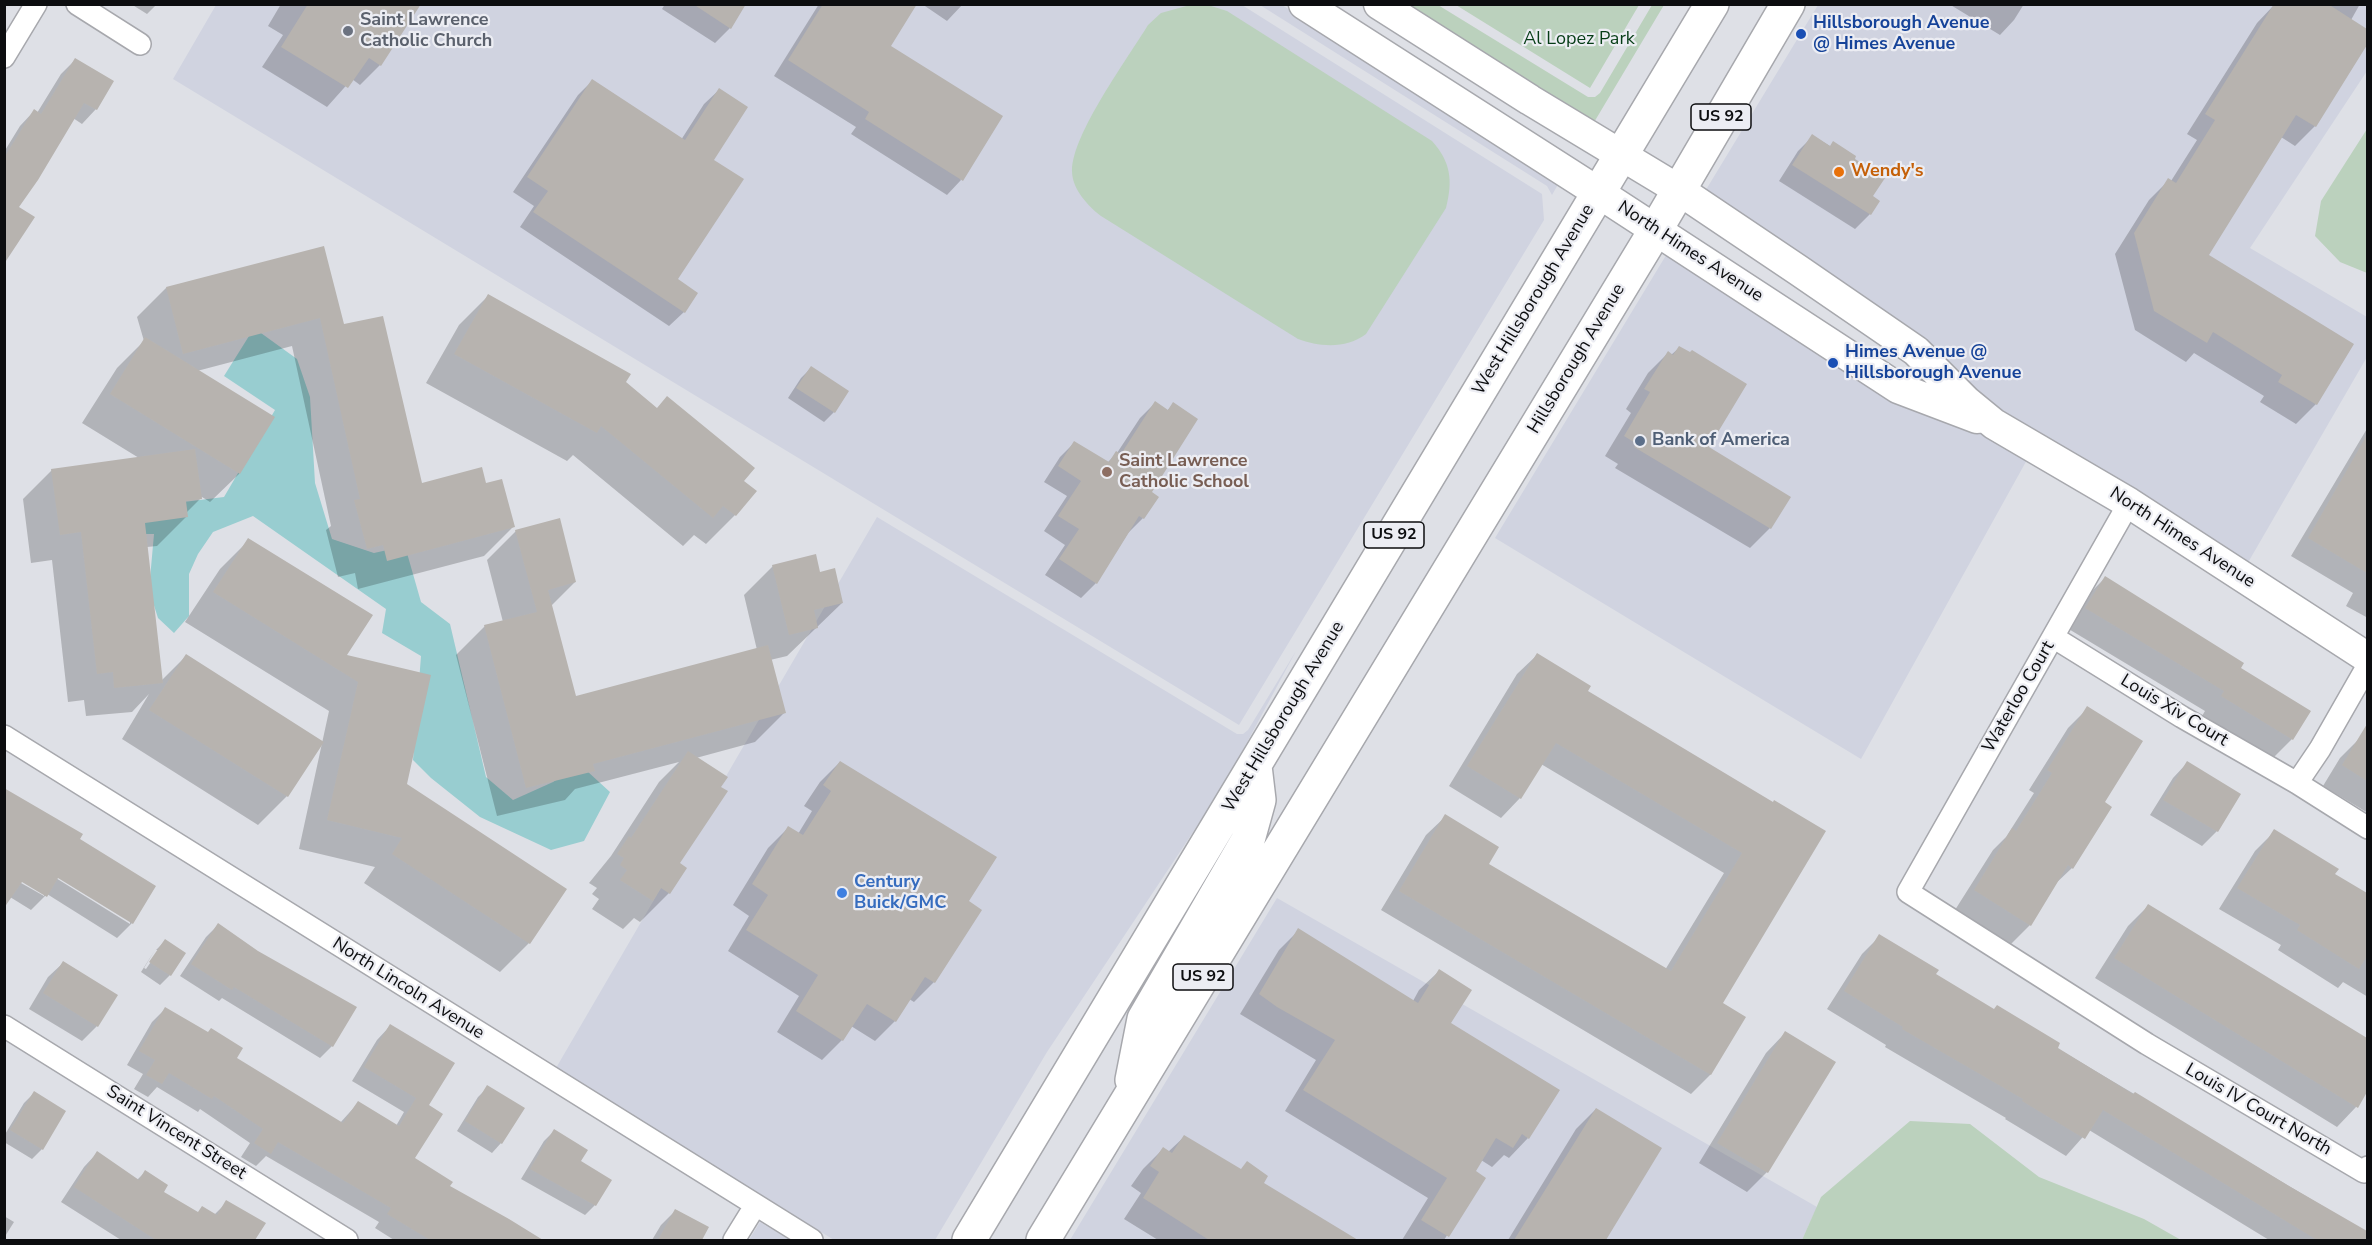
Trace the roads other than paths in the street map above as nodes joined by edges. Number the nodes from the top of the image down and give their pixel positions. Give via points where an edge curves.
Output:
1 (36, 4) edge
2 (77, 4) edge
3 (1304, 4) edge
4 (1379, 4) edge
5 (1712, 4) edge
6 (1788, 4) edge
7 (140, 44) dead end
8 (4, 57) edge
9 (1622, 154) junction
10 (1679, 190) junction
11 (1599, 193) junction
12 (1655, 231) junction
13 (1994, 424) junction
14 (2129, 503) junction
15 (2053, 638) junction
16 (2367, 658) edge
17 (2367, 665) edge
18 (4, 735) edge
19 (1255, 766) junction
20 (2297, 783) junction
21 (2367, 828) edge
22 (4, 1026) edge
23 (2147, 1044) joint
24 (1127, 1102) junction
25 (2367, 1167) edge
26 (755, 1206) junction
27 (347, 1240) edge
28 (734, 1240) edge
29 (812, 1240) edge
30 (969, 1240) edge
31 (1042, 1240) edge

1 - 8 street
2 - 7 street
3 - 11 street, North Himes Avenue
4 - 9 street, North Himes Avenue
5 - 9 main road, US 92
6 - 10 main road, Hillsborough Avenue / US 92
9 - 10 street, North Himes Avenue
9 - 11 main road, US 92
10 - 12 main road, Hillsborough Avenue / US 92
10 - 13 street, North Himes Avenue via 1916,351
11 - 12 street, North Himes Avenue
11 - 19 main road, West Hillsborough Avenue / US 92
12 - 13 street, North Himes Avenue via 1898,388
12 - 24 main road, Hillsborough Avenue / US 92
13 - 14 street, North Himes Avenue
14 - 15 street, Waterloo Court
14 - 16 street, North Himes Avenue
15 - 20 street, Louis Xiv Court
15 - 23 street, Waterloo Court via 1908,892
17 - 20 street
18 - 26 street, North Lincoln Avenue
19 - 24 main road via 1259,800 1248,840 1144,1019
19 - 30 main road, West Hillsborough Avenue / US 92
20 - 21 street, Louis Xiv Court
22 - 27 street, Saint Vincent Street
23 - 25 street, Louis IV Court North via 2364,1172
24 - 31 main road, US 92
26 - 28 street
26 - 29 street, North Lincoln Avenue

